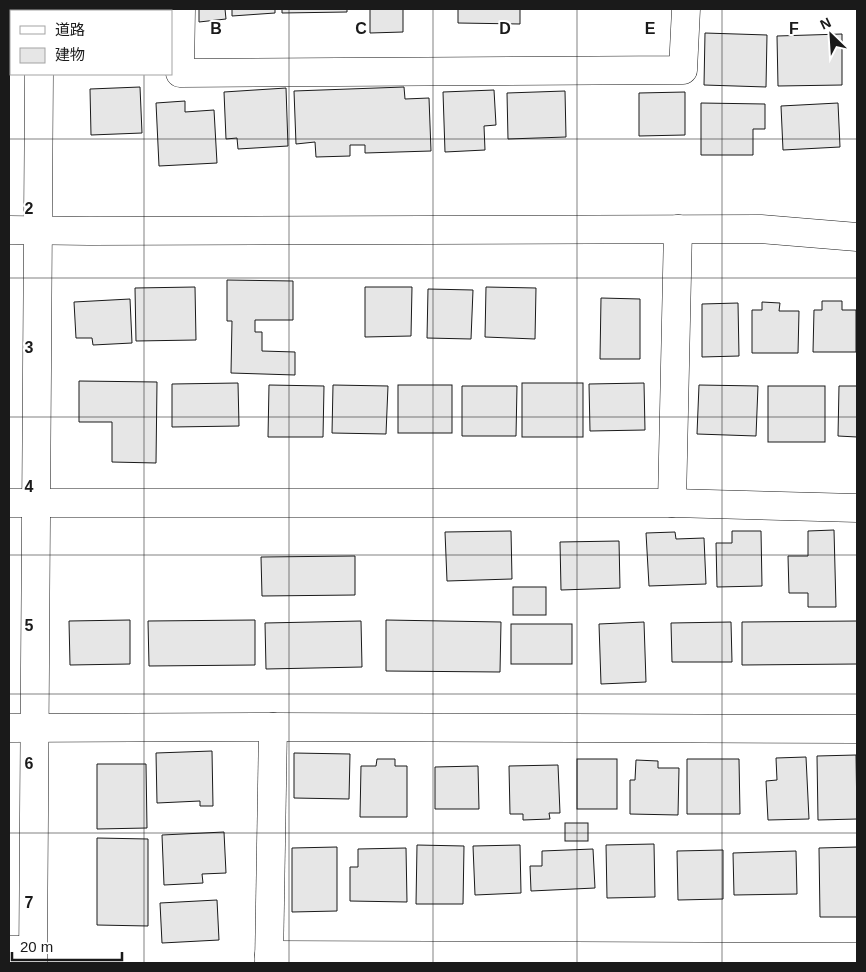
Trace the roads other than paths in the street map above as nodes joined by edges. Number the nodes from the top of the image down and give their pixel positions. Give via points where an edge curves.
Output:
1 (180, 9) edge
2 (686, 9) edge
3 (39, 75) edge
4 (678, 229) junction
5 (9, 230) edge
6 (37, 230) junction
7 (857, 237) edge
8 (9, 503) edge
9 (36, 503) junction
10 (672, 503) junction
11 (857, 508) edge
12 (273, 727) junction
13 (22, 728) edge
14 (857, 729) edge
15 (25, 955) edge
16 (857, 957) edge
17 (269, 959) edge

1 - 2 street via 180,73 683,70
3 - 6 street
4 - 6 street
4 - 7 street via 761,229
4 - 10 street
5 - 6 street
6 - 9 street
8 - 9 street
9 - 10 street
9 - 13 street
10 - 11 street
12 - 13 street
12 - 14 street
12 - 17 street
13 - 15 street
16 - 17 street

